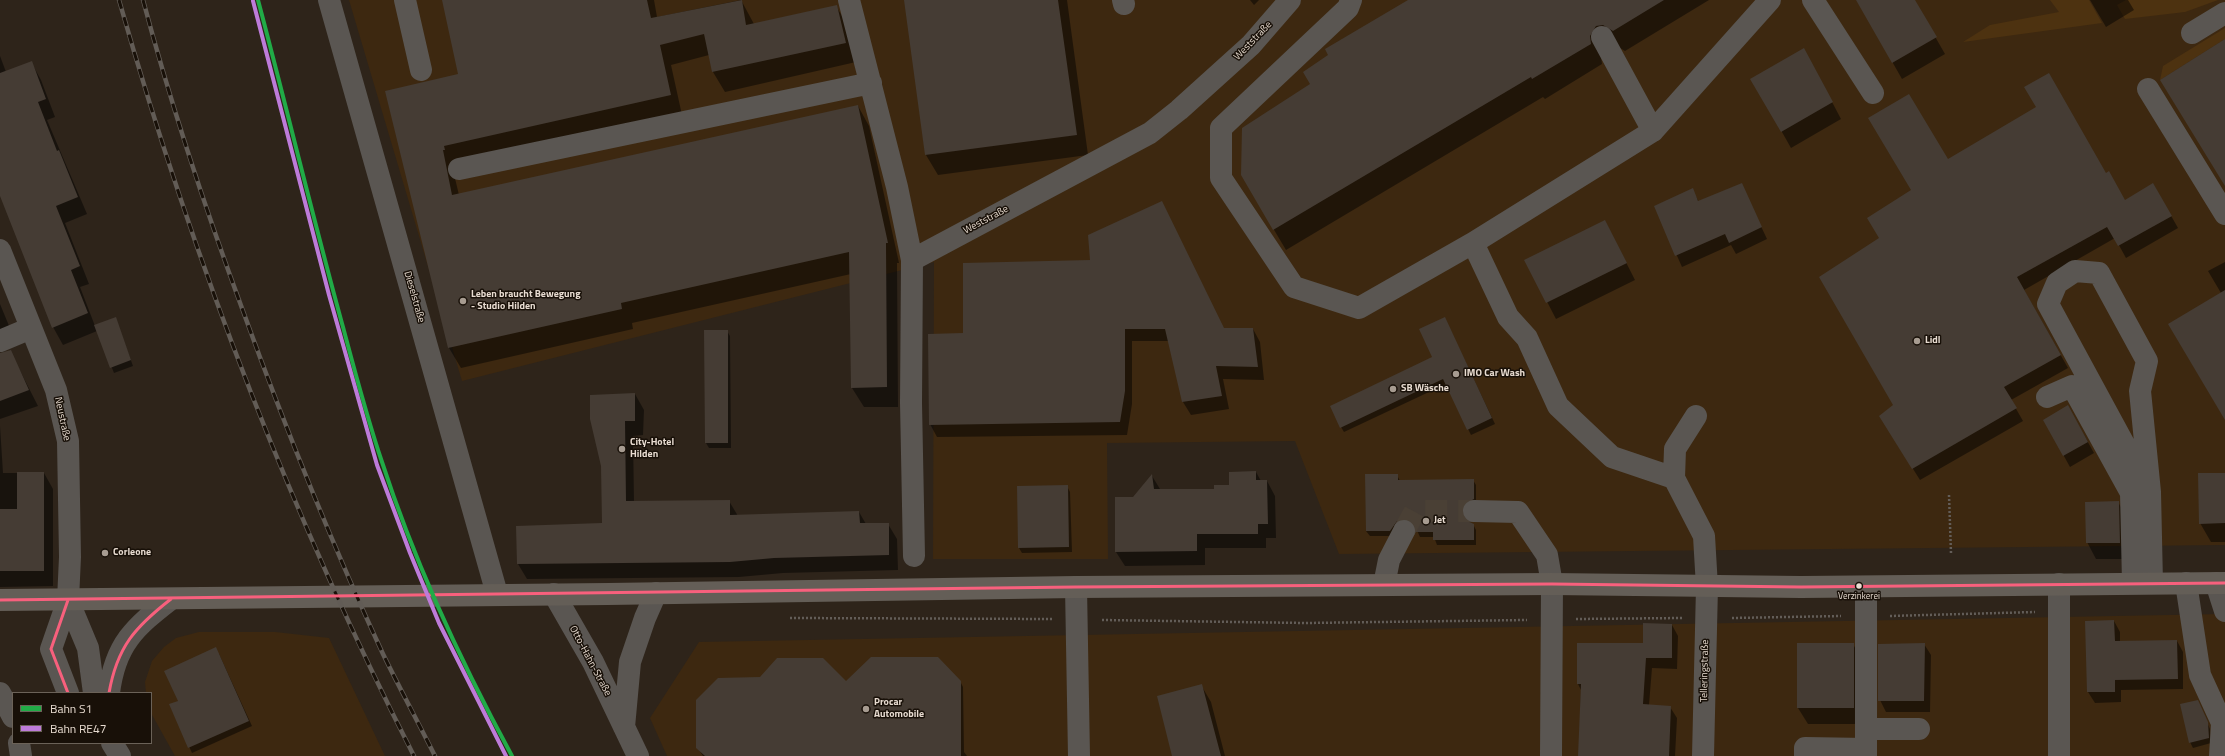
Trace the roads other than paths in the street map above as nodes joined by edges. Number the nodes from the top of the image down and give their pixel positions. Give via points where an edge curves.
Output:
1 (329, 0) edge
2 (405, 0) edge
3 (849, 0) edge
4 (1290, 0) edge
5 (1351, 0) edge
6 (1770, 0) edge
7 (1813, 0) edge
8 (2225, 13) edge
9 (2192, 33) dead end
10 (1602, 37) dead end
11 (421, 70) dead end
12 (871, 83) junction
13 (2148, 89) dead end
14 (1874, 93) dead end
15 (1654, 131) junction
16 (459, 169) dead end
17 (2225, 214) edge
18 (1473, 243) junction
19 (0, 250) edge
20 (912, 260) junction
21 (30, 328) junction
22 (0, 341) edge
23 (2047, 397) dead end
24 (1696, 416) dead end
25 (1674, 478) junction
26 (2150, 492) junction
27 (1474, 511) tunnel mouth
28 (1404, 532) tunnel mouth
29 (914, 556) dead end
30 (2143, 583) junction
31 (2186, 583) junction
32 (2221, 583) edge
33 (1552, 584) junction
34 (2059, 584) junction
35 (1384, 585) junction
36 (1076, 587) junction
37 (1707, 587) junction
38 (1866, 587) junction
39 (656, 593) junction
40 (498, 594) junction
41 (554, 594) junction
42 (171, 599) junction
43 (0, 600) edge
44 (68, 600) junction
45 (2225, 611) edge
46 (68, 692) edge
47 (94, 692) edge
48 (109, 692) edge
49 (0, 693) edge
50 (12, 715) edge
51 (624, 728) junction
52 (1919, 728) dead end
53 (19, 744) edge
54 (113, 744) edge
55 (1866, 745) edge
56 (21, 756) edge
57 (120, 756) edge
58 (638, 756) edge
59 (1079, 756) edge
60 (1551, 756) edge
61 (1704, 756) edge
62 (1805, 756) edge
63 (2059, 756) edge
64 (2220, 756) edge

1 - 40 street, Dieselstraße
2 - 11 street
3 - 12 street
4 - 20 street, Weststraße via 1251,45 1150,133
5 - 18 street via 1348,8 1221,128 1222,178 1294,287 1359,308
6 - 15 street
7 - 14 street
8 - 9 street
10 - 15 street
12 - 16 street
12 - 20 street
13 - 17 street
15 - 18 street
18 - 25 street via 1508,317 1527,338 1558,406 1612,457
19 - 21 street, Neustraße
20 - 29 street
21 - 22 street
21 - 44 street, Neustraße via 56,390 68,441
23 - 30 street via 2072,386 2131,493
24 - 25 street via 1674,450
25 - 37 street, Telleringstraße via 1704,536
26 - 26 street via 2048,304 2057,283 2075,271 2099,273 2147,361 2140,391
26 - 30 street
27 - 33 street via 1518,512 1548,555
28 - 35 street via 1389,560
30 - 31 main road
30 - 34 main road
31 - 32 main road
31 - 64 street via 2200,675 2222,723
32 - 45 street
33 - 35 main road
33 - 37 main road
33 - 60 street
34 - 38 main road
34 - 63 street
35 - 36 main road
36 - 39 main road
36 - 59 street
37 - 38 main road
37 - 61 street, Telleringstraße
38 - 55 street
39 - 41 main road
39 - 51 street, Otto-Hahn-Straße via 630,662
40 - 41 main road
40 - 42 main road
41 - 51 street, Otto-Hahn-Straße via 593,662
42 - 44 main road
42 - 48 street via 138,624 122,647
43 - 44 main road
44 - 46 street via 52,649
44 - 47 street via 88,648
49 - 50 street
51 - 58 street, Otto-Hahn-Straße
52 - 55 street
53 - 56 street
54 - 57 street
55 - 62 street via 1805,748

